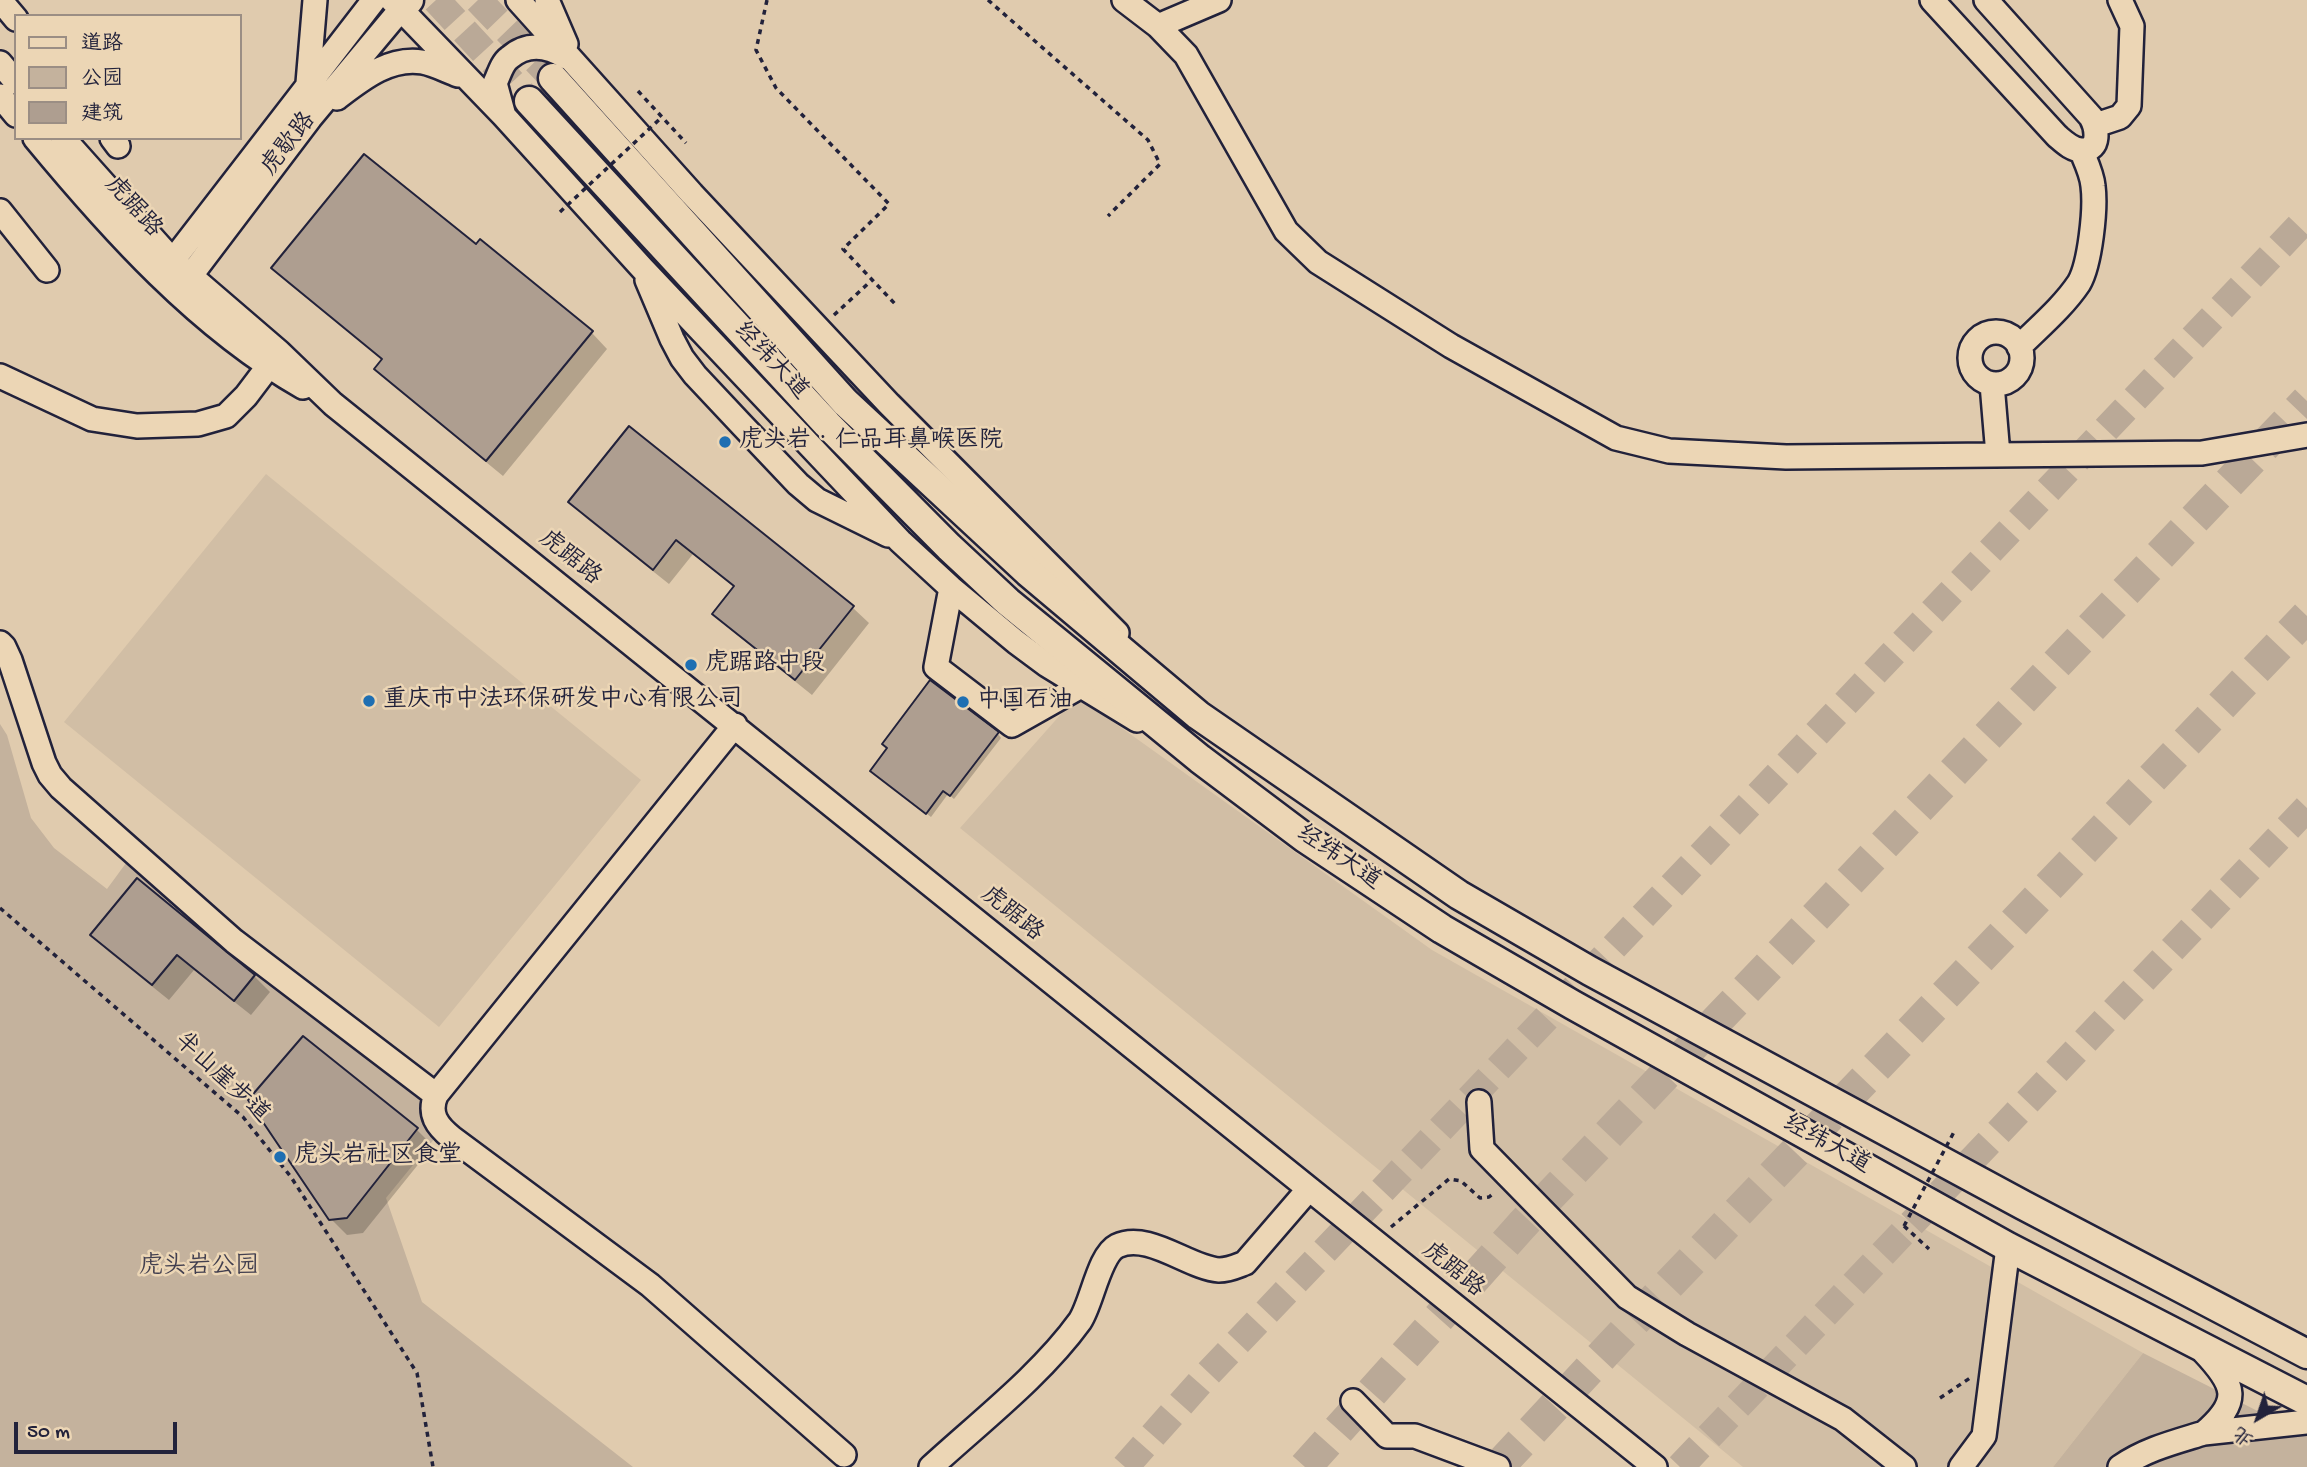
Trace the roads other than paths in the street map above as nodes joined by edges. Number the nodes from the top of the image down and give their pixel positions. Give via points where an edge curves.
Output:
1 (0, 0) edge
2 (314, 0) edge
3 (374, 0) edge
4 (518, 0) edge
5 (547, 0) edge
6 (1124, 0) edge
7 (1219, 0) edge
8 (1932, 0) edge
9 (1986, 0) edge
10 (2120, 0) edge
11 (401, 3) edge
12 (14, 17) edge
13 (1158, 26) junction
14 (0, 63) edge
15 (564, 70) junction
16 (465, 78) junction
17 (14, 80) edge
18 (308, 83) junction
19 (0, 96) edge
20 (530, 101) tunnel mouth
21 (14, 113) edge
22 (504, 116) junction
23 (310, 118) junction
24 (2096, 125) junction
25 (37, 140) edge
26 (65, 140) edge
27 (2081, 150) junction
28 (0, 211) edge
29 (642, 268) junction
30 (166, 269) junction
31 (47, 270) dead end
32 (183, 285) junction
33 (2019, 347) junction
34 (273, 360) junction
35 (0, 376) edge
36 (1992, 384) junction
37 (2307, 435) edge
38 (1997, 455) junction
39 (900, 541) junction
40 (951, 588) junction
41 (0, 643) edge
42 (1081, 686) junction
43 (735, 725) junction
44 (1200, 759) junction
45 (436, 1095) junction
46 (1479, 1102) dead end
47 (1308, 1190) junction
48 (2008, 1247) junction
49 (2197, 1345) junction
50 (2307, 1354) edge
51 (1353, 1401) dead end
52 (2307, 1401) edge
53 (2307, 1422) edge
54 (2204, 1433) junction
55 (844, 1455) dead end
56 (931, 1467) edge
57 (1498, 1467) edge
58 (1655, 1467) edge
59 (1905, 1467) edge
60 (1961, 1467) edge
61 (2120, 1467) edge

1 - 12 street
2 - 18 street
3 - 18 street, 虎歇路
4 - 15 street
5 - 15 street
6 - 13 street
7 - 13 street
8 - 27 street via 2057,136
9 - 24 street
10 - 24 street via 2132,26 2129,106 2120,117
11 - 16 street
11 - 23 street, 虎歇路
13 - 38 street via 1186,55 1286,231 1318,262 1451,346 1615,438 1669,451 1786,457
14 - 17 street
15 - 22 street via 553,49 530,46 507,58 495,83
15 - 50 main road, 经纬大道 via 845,402 1028,572 1198,715 1459,895 1590,971
16 - 22 street
16 - 23 street via 423,62 400,62 366,76
18 - 30 street, 虎歇路
19 - 21 street
20 - 44 main road, 经纬大道 via 827,424 949,548
22 - 29 street
23 - 32 street, 虎歇路
24 - 27 street via 2095,143
25 - 30 street, 虎踞路
26 - 30 street, 虎踞路
27 - 33 street via 2094,187 2085,269 2072,292
28 - 31 street
29 - 39 street
29 - 39 street via 682,358 798,484 817,500
30 - 32 street, 虎踞路
32 - 34 street, 虎踞路
33 - 36 street via 2021,362 2014,376
33 - 36 street via 1998,332 1975,342 1972,368
34 - 35 street via 226,415 198,424 137,425 92,419
34 - 43 street, 虎踞路
36 - 38 street
37 - 38 street via 2202,453
39 - 40 street
40 - 42 street via 1016,642
40 - 42 street via 936,667 1012,725
41 - 45 street via 10,660 44,763 61,788 234,941
42 - 44 street
43 - 45 street
43 - 47 street, 虎踞路
44 - 48 main road, 经纬大道 via 1305,838 1442,929
45 - 55 street via 433,1117 439,1128 650,1285
46 - 59 street via 1482,1149 1627,1297 1843,1419
47 - 56 street via 1245,1263 1232,1268 1217,1270 1145,1244 1129,1242 1115,1247 1105,1259 1086,1312 1060,1347
47 - 58 street, 虎踞路
48 - 49 main road, 经纬大道
48 - 60 street via 1984,1436
49 - 52 main road, 经纬大道
49 - 54 street via 2220,1368 2230,1394 2222,1418
51 - 57 street via 1387,1436 1415,1436
53 - 54 street
54 - 61 street via 2134,1457

